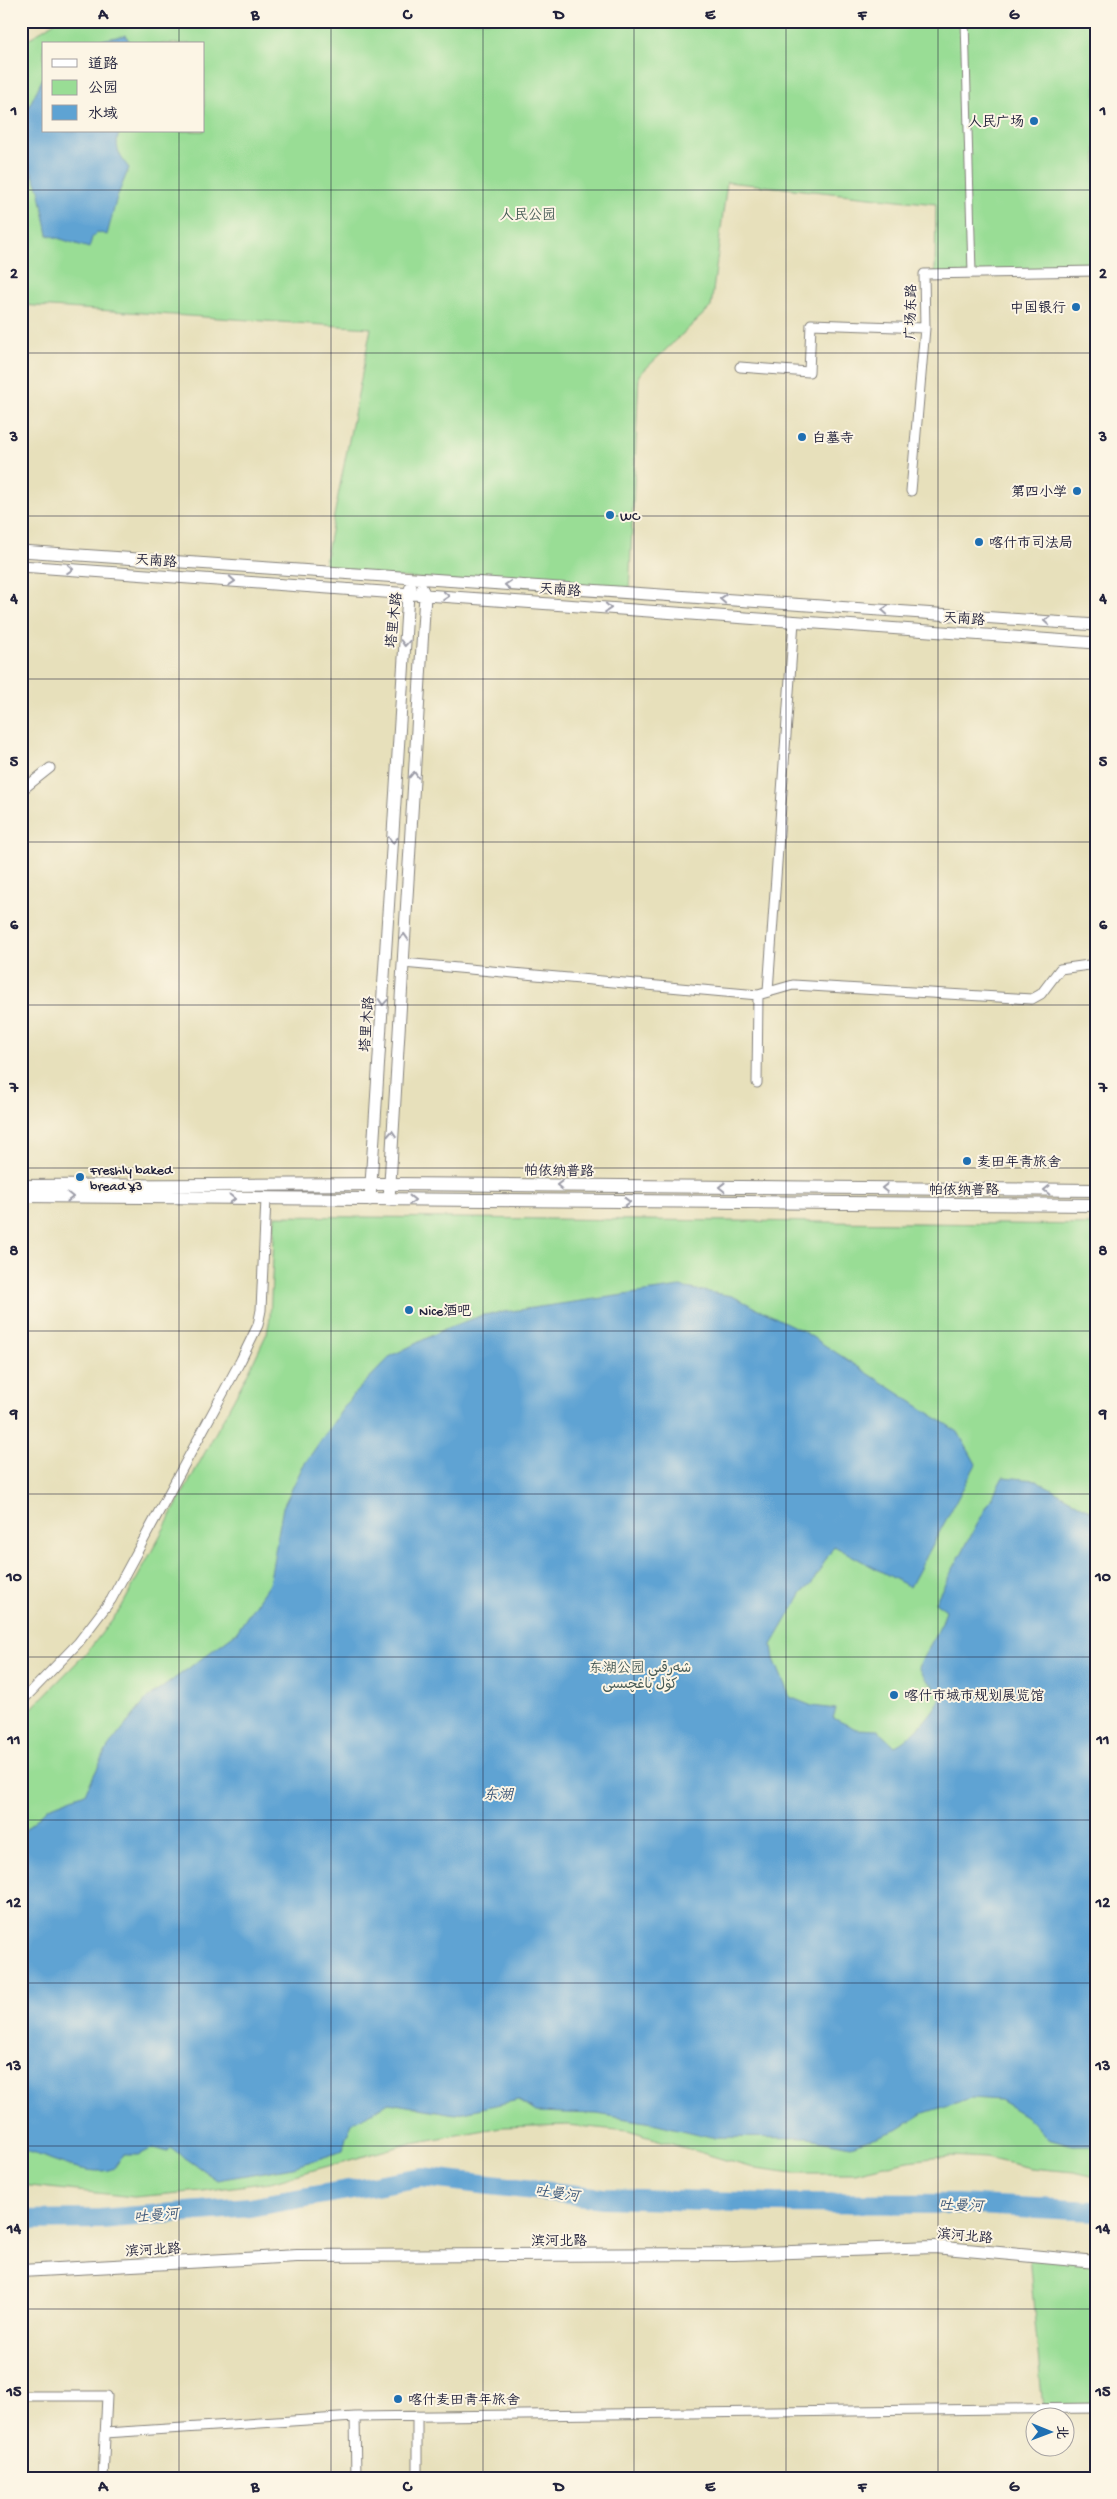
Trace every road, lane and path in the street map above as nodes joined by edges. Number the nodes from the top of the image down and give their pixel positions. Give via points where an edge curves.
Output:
1 (965, 21) edge
2 (1096, 271) edge
3 (972, 274) junction
4 (925, 328) junction
5 (740, 367) dead end
6 (911, 491) dead end
7 (21, 551) edge
8 (21, 566) edge
9 (415, 578) junction
10 (408, 594) junction
11 (425, 595) junction
12 (794, 621) junction
13 (1096, 625) edge
14 (1096, 643) edge
15 (50, 768) dead end
16 (21, 791) edge
17 (403, 963) junction
18 (1096, 964) edge
19 (768, 991) junction
20 (758, 995) junction
21 (757, 1083) dead end
22 (371, 1184) junction
23 (389, 1184) junction
24 (21, 1186) edge
25 (1096, 1190) edge
26 (21, 1196) edge
27 (266, 1199) junction
28 (370, 1200) junction
29 (389, 1200) junction
30 (1096, 1205) edge
31 (21, 1702) edge
32 (1096, 2262) edge
33 (21, 2271) edge
34 (21, 2396) edge
35 (1096, 2408) edge
36 (417, 2416) junction
37 (355, 2417) junction
38 (105, 2433) junction
39 (104, 2478) edge
40 (356, 2478) edge
41 (417, 2478) edge

1 - 3 street
2 - 3 street, 广场东路
3 - 4 street, 广场东路 via 924,274
4 - 5 street via 811,324 809,372
4 - 6 street, 广场东路
7 - 9 street, 天南路
8 -> 10 street, 天南路
9 - 10 street, 塔里木路
9 - 11 street, 塔里木路
13 -> 9 street, 天南路
10 - 11 street, 天南路
10 -> 22 street, 塔里木路
11 -> 12 street, 天南路
17 -> 11 street
12 - 14 street, 天南路
12 - 19 street
15 - 16 street
17 - 20 street
23 -> 17 street
18 - 19 street via 1060,968 1041,994 1032,999 793,985
19 - 20 street
20 - 21 street
22 - 23 main road, 帕依纳普路
22 - 24 main road, 帕依纳普路
22 - 28 street, 塔里木路
25 -> 23 main road, 帕依纳普路
23 - 29 street
26 -> 27 main road, 帕依纳普路
27 - 28 main road, 帕依纳普路
27 - 31 street via 258,1325 111,1600 78,1643
28 - 29 main road, 帕依纳普路
29 -> 30 main road, 帕依纳普路
32 - 33 main road, 滨河北路 via 934,2247 734,2254 297,2256
34 - 38 street via 107,2396
35 - 36 street
36 - 37 street
36 - 41 street
37 - 38 street
37 - 40 street
38 - 39 street

